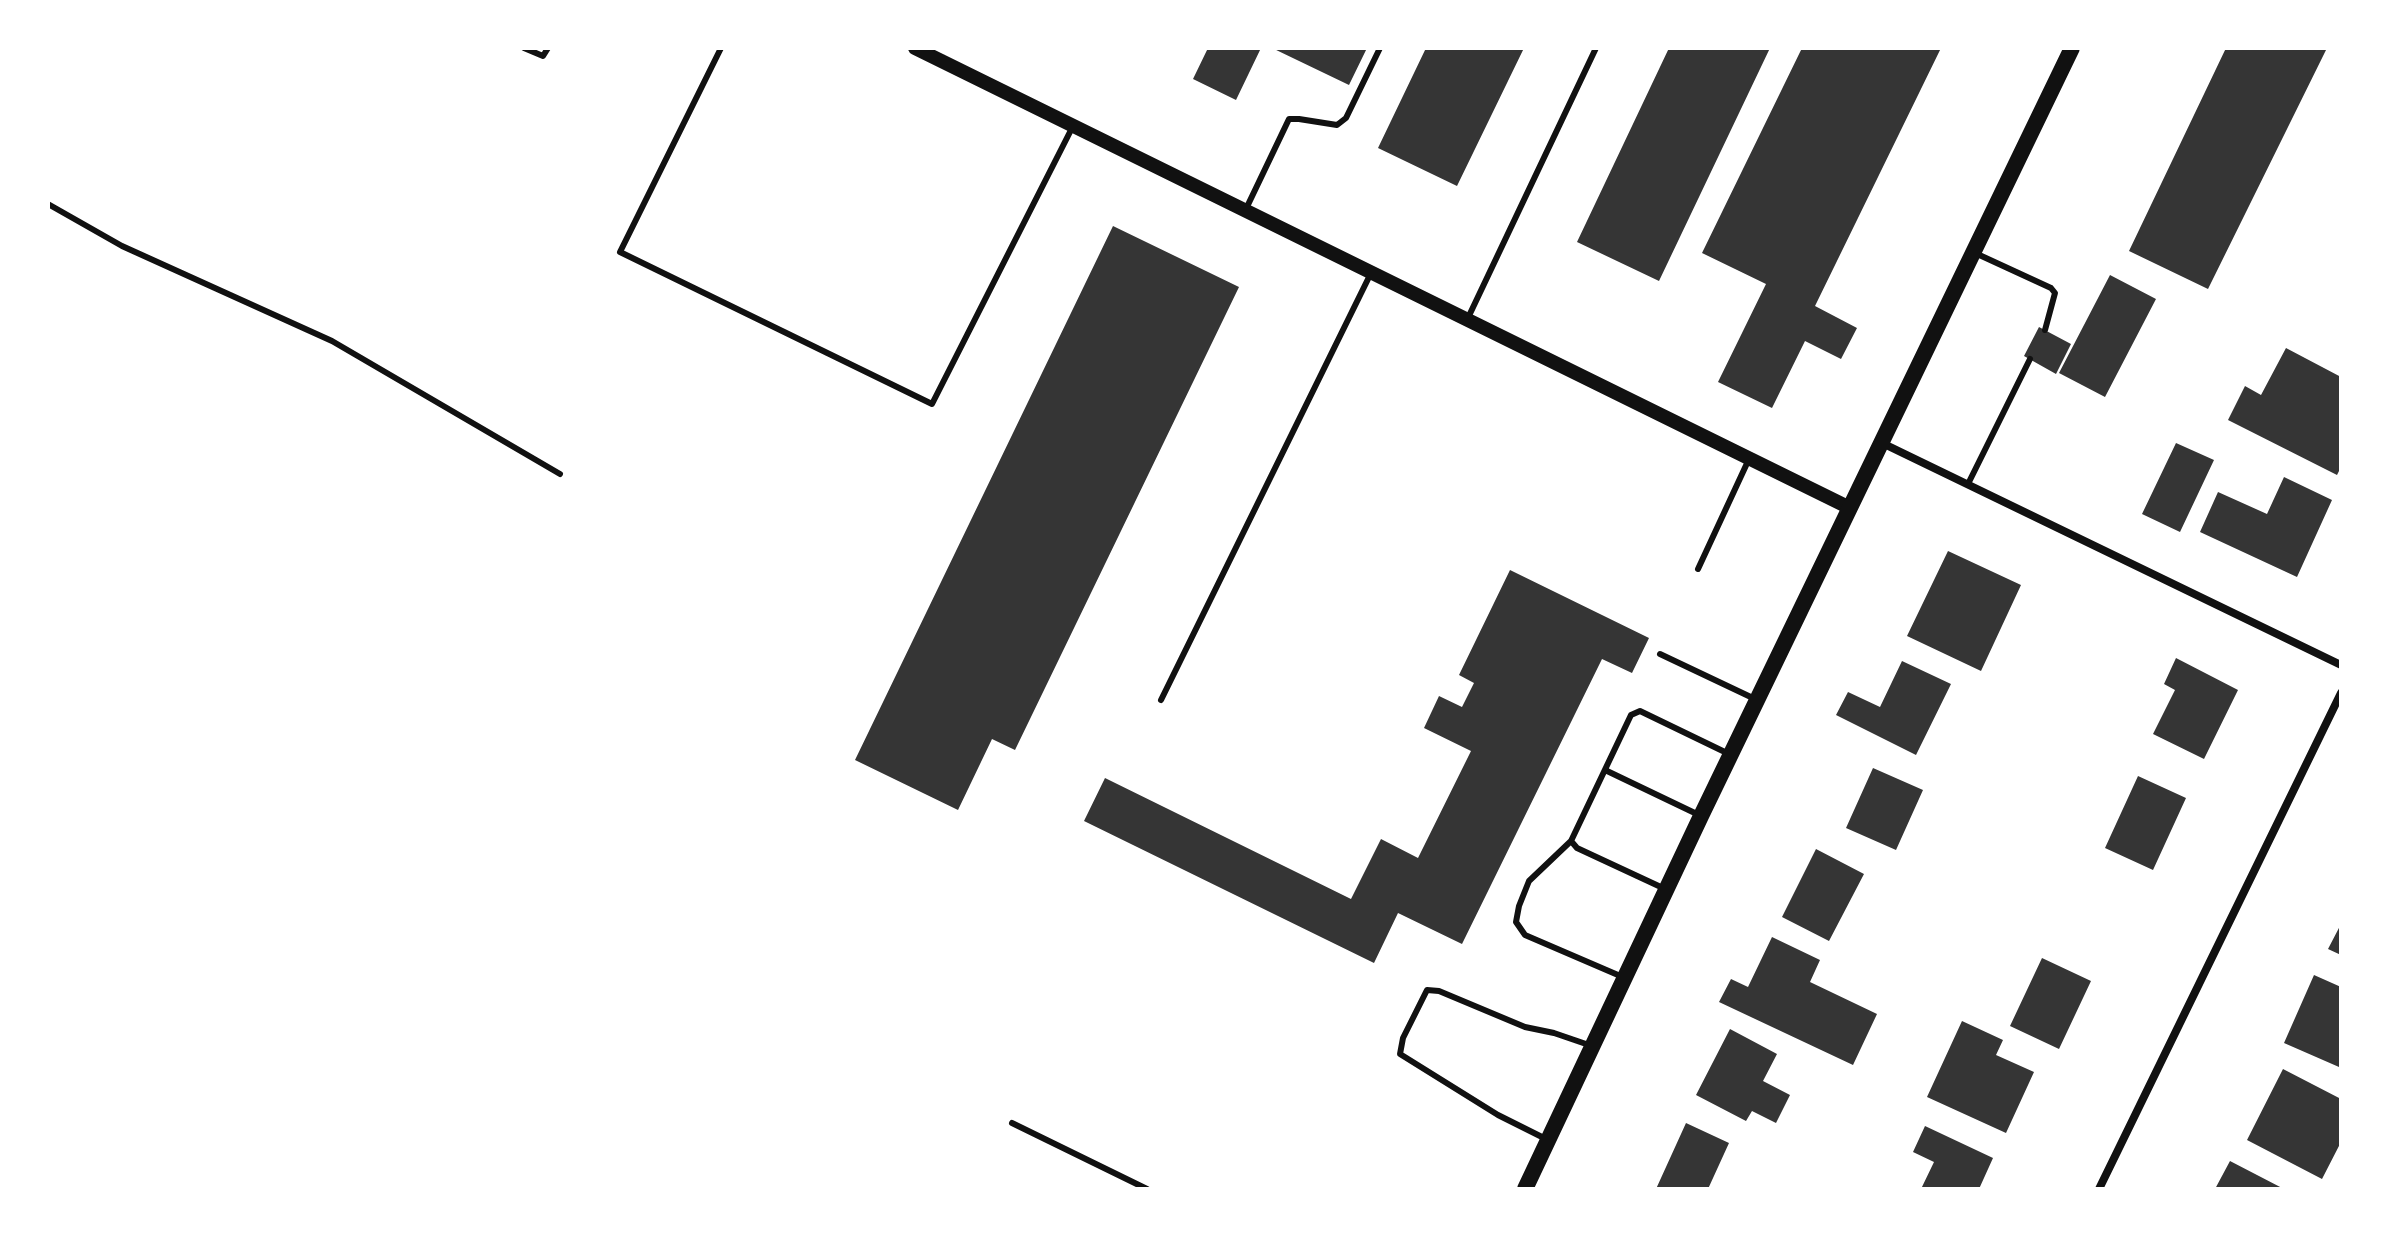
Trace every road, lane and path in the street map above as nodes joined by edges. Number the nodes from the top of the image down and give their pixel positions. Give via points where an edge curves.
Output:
1 (524, 48) edge
2 (548, 48) edge
3 (721, 48) edge
4 (915, 48) edge
5 (1380, 48) edge
6 (1596, 48) edge
7 (2072, 48) edge
8 (1073, 126) junction
9 (48, 204) edge
10 (1245, 211) junction
11 (1974, 253) junction
12 (1371, 273) junction
13 (1467, 320) junction
14 (2045, 330) dead end
15 (2030, 359) dead end
16 (1882, 443) junction
17 (1749, 459) junction
18 (560, 474) dead end
19 (1968, 484) junction
20 (1850, 508) junction
21 (1698, 569) dead end
22 (1660, 654) dead end
23 (2341, 665) edge
24 (2341, 693) edge
25 (1161, 700) dead end
26 (1758, 700) junction
27 (1731, 755) junction
28 (1605, 770) junction
29 (1701, 816) junction
30 (1571, 841) junction
31 (1667, 889) junction
32 (1625, 978) junction
33 (1593, 1046) junction
34 (1012, 1123) dead end
35 (1548, 1140) junction
36 (1147, 1189) edge
37 (1525, 1189) edge
38 (2099, 1189) edge

1 - 2 lane via 543,56
3 - 8 lane via 620,252 932,404
4 - 8 street
5 - 10 lane via 1346,118 1337,125 1289,119
6 - 13 lane
7 - 11 main road
8 - 10 street
9 - 18 lane via 122,246 332,341
10 - 12 street
11 - 14 lane via 2051,288 2055,293
11 - 16 main road
12 - 13 street
12 - 25 lane
13 - 17 street
15 - 19 lane
16 - 19 street
16 - 20 main road
17 - 20 street
17 - 21 lane
19 - 23 street
20 - 26 main road
22 - 26 lane
24 - 38 street
26 - 27 main road
27 - 28 lane via 1640,711 1631,715
27 - 29 main road
28 - 29 lane
28 - 30 lane
29 - 31 main road
30 - 31 lane
30 - 32 lane via 1529,881 1516,922 1525,935
31 - 32 main road
32 - 33 main road
33 - 35 main road
33 - 35 lane via 1427,990 1403,1038 1400,1054
34 - 36 lane
35 - 37 main road

